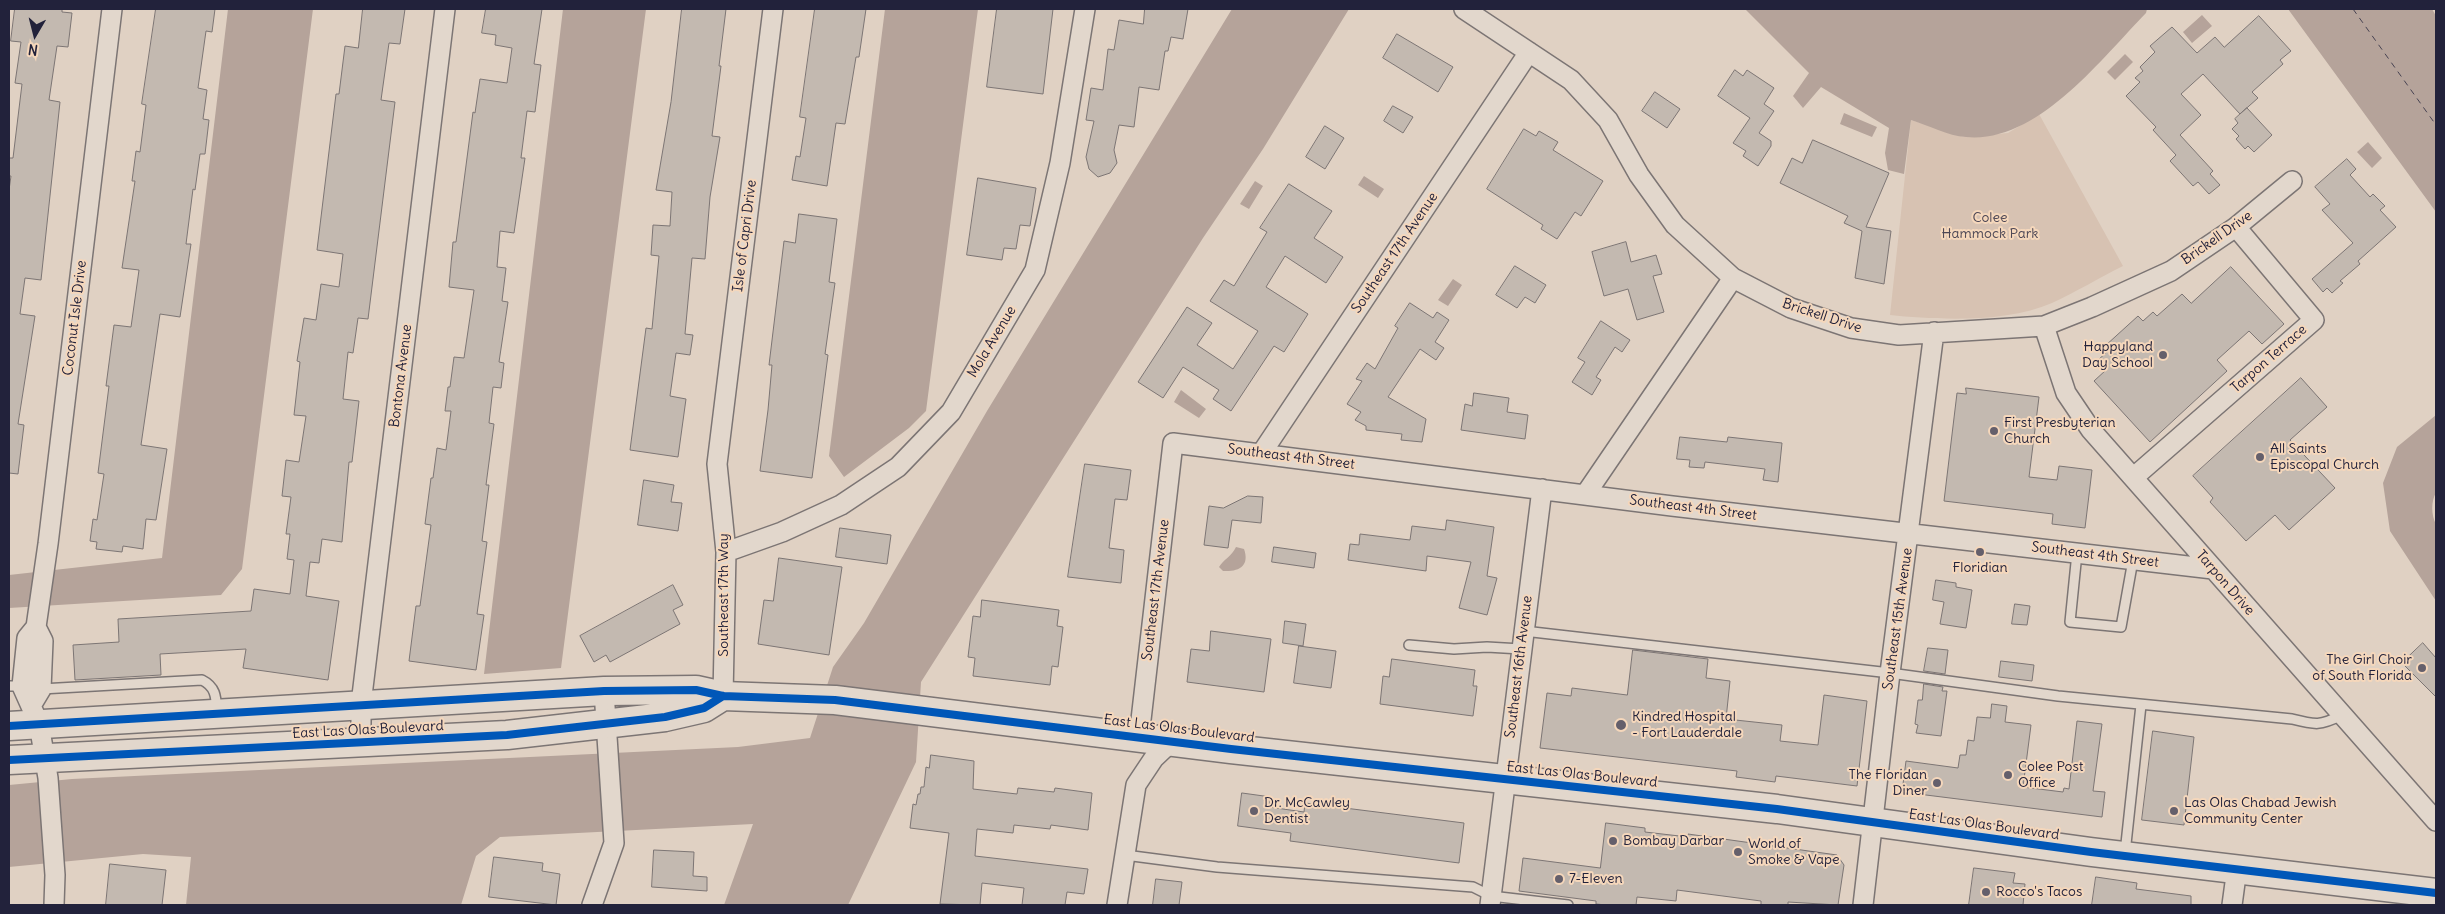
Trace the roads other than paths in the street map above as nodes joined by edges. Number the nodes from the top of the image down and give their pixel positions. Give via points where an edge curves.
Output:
1 (112, 9) edge
2 (446, 9) edge
3 (773, 9) edge
4 (1085, 9) edge
5 (1464, 9) edge
6 (1529, 52) junction
7 (2292, 181) dead end
8 (2236, 228) junction
9 (1733, 278) junction
10 (2044, 326) junction
11 (1934, 332) junction
12 (1173, 443) joint
13 (1261, 454) junction
14 (717, 464) joint
15 (2134, 477) junction
16 (1542, 489) junction
17 (1585, 495) junction
18 (1909, 534) junction
19 (726, 552) junction
20 (2077, 553) junction
21 (2133, 560) junction
22 (2213, 569) junction
23 (36, 627) junction
24 (1524, 630) junction
25 (1409, 645) dead end
26 (1521, 649) junction
27 (1890, 673) junction
28 (16, 686) edge
29 (604, 691) junction
30 (723, 696) junction
31 (361, 704) junction
32 (2141, 705) junction
33 (37, 706) junction
34 (2342, 715) junction
35 (9, 726) edge
36 (1140, 737) junction
37 (606, 738) junction
38 (1172, 741) junction
39 (361, 744) junction
40 (9, 760) edge
41 (46, 769) junction
42 (1505, 780) junction
43 (2436, 821) edge
44 (1874, 822) junction
45 (1123, 855) junction
46 (2125, 856) junction
47 (2237, 868) junction
48 (2436, 893) edge
49 (1491, 901) edge
50 (54, 905) edge
51 (592, 905) edge
52 (1117, 905) edge
53 (1568, 905) edge
54 (1863, 905) edge
55 (2232, 905) edge

1 - 23 street, Coconut Isle Drive
2 - 31 street, Bontona Avenue
3 - 14 street, Isle of Capri Drive
4 - 19 street, Mola Avenue via 1060,163 1035,270 951,412 898,467 841,505 782,532
5 - 6 street, Brickell Drive
6 - 9 street, Brickell Drive via 1571,80 1608,120 1639,175 1675,225
6 - 13 street, Southeast 17th Avenue
7 - 8 street, Brickell Drive
8 - 10 street, Brickell Drive via 2171,271
8 - 15 street, Tarpon Terrace via 2314,320
9 - 11 street, Brickell Drive via 1791,308 1851,328 1899,335
9 - 17 street
10 - 11 street, Brickell Drive
10 - 15 street, Tarpon Drive via 2066,393 2091,430
11 - 18 street, Southeast 15th Avenue
12 - 13 street, Southeast 4th Street
12 - 36 street, Southeast 17th Avenue
13 - 16 street, Southeast 4th Street
14 - 19 street, Southeast 17th Way
15 - 22 street, Tarpon Drive
16 - 17 street, Southeast 4th Street
16 - 24 street, Southeast 16th Avenue
17 - 18 street, Southeast 4th Street
18 - 20 street, Southeast 4th Street
18 - 27 street, Southeast 15th Avenue
19 - 30 street, Southeast 17th Way
20 - 21 street, Southeast 4th Street
20 - 21 lane via 2070,622 2122,627
21 - 22 street, Southeast 4th Street
22 - 34 street, Tarpon Drive
23 - 28 street, Coconut Isle Drive via 27,638
23 - 33 street, Coconut Isle Drive via 43,641
24 - 26 street, Southeast 16th Avenue
24 - 27 lane
25 - 26 lane
26 - 42 street, Southeast 16th Avenue
27 - 32 lane
27 - 44 street, Southeast 15th Avenue
28 - 33 street, Coconut Isle Drive
29 - 30 main road, East Las Olas Boulevard via 696,690
29 - 31 main road, East Las Olas Boulevard
29 - 37 street
30 - 36 main road, East Las Olas Boulevard via 835,700
30 - 37 main road, East Las Olas Boulevard via 695,710
31 - 33 main road, East Las Olas Boulevard via 217,713
31 - 39 street, Bontona Avenue
32 - 34 lane via 2269,717 2313,725 2322,725
32 - 46 lane
33 - 35 main road, East Las Olas Boulevard
33 - 41 street
34 - 43 street, Tarpon Drive
36 - 38 main road, East Las Olas Boulevard
37 - 39 main road, East Las Olas Boulevard via 507,735
37 - 51 street via 614,843
38 - 42 main road, East Las Olas Boulevard
38 - 45 street via 1154,758 1136,785
39 - 41 main road, East Las Olas Boulevard
40 - 41 main road, East Las Olas Boulevard
41 - 50 street via 55,875
42 - 44 main road, East Las Olas Boulevard
42 - 49 street, Southeast 16th Avenue
44 - 46 main road, East Las Olas Boulevard
44 - 54 street, Southeast 15th Avenue
45 - 49 lane via 1473,888
45 - 52 street
46 - 47 main road, East Las Olas Boulevard
47 - 48 main road, East Las Olas Boulevard
47 - 55 street
49 - 53 lane

